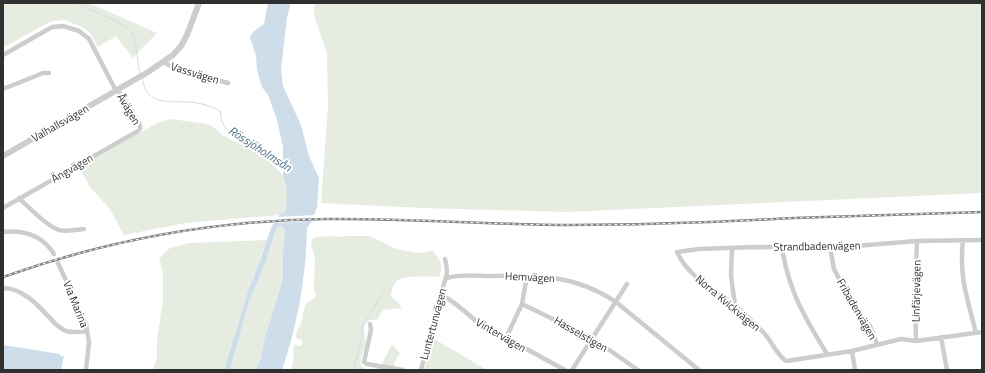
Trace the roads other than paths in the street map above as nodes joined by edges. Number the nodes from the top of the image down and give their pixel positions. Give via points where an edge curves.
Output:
1 (199, 3) edge
2 (3, 55) edge
3 (164, 62) junction
4 (49, 73) dead end
5 (228, 83) dead end
6 (3, 89) edge
7 (117, 90) junction
8 (140, 129) joint
9 (3, 156) edge
10 (19, 198) junction
11 (3, 208) edge
12 (84, 229) dead end
13 (3, 232) edge
14 (963, 240) junction
15 (982, 240) edge
16 (917, 241) junction
17 (782, 247) junction
18 (732, 248) junction
19 (830, 248) junction
20 (676, 252) joint
21 (54, 254) dead end
22 (445, 260) dead end
23 (58, 263) dead end
24 (527, 276) junction
25 (447, 278) junction
26 (627, 284) dead end
27 (3, 288) edge
28 (440, 295) junction
29 (616, 302) junction
30 (522, 304) junction
31 (735, 306) junction
32 (370, 324) dead end
33 (88, 331) junction
34 (982, 332) edge
35 (976, 333) junction
36 (941, 337) junction
37 (506, 338) junction
38 (592, 338) junction
39 (916, 341) junction
40 (877, 344) junction
41 (852, 351) junction
42 (827, 354) junction
43 (86, 370) edge
44 (403, 370) edge
45 (421, 370) edge
46 (566, 370) edge
47 (572, 370) edge
48 (638, 370) edge
49 (699, 370) edge
50 (855, 370) edge
51 (947, 370) edge

1 - 3 street, Valhallsvägen via 184,41
2 - 7 street, Åvägen via 52,27 74,28 89,39
3 - 5 street, Vassvägen via 181,71
3 - 7 street, Valhallsvägen
4 - 6 street
7 - 8 street, Åvägen via 140,125
7 - 9 street, Valhallsvägen
8 - 10 street, Ängvägen
10 - 11 street, Ängvägen
10 - 12 street via 58,230
13 - 21 street via 24,232 37,237
14 - 15 street, Strandbadenvägen
14 - 16 street, Strandbadenvägen
14 - 35 street via 963,283
16 - 19 street, Strandbadenvägen
16 - 39 street, Linfärjevägen
17 - 18 street, Strandbadenvägen
17 - 19 street, Strandbadenvägen
17 - 42 street via 790,284 804,317
18 - 20 street, Strandbadenvägen
18 - 31 street via 731,275
19 - 40 street, Fribadenvägen via 834,270 871,328
20 - 31 street, Norra Kvickvägen via 694,276
22 - 25 street
23 - 33 street, Via Marina
24 - 25 street, Hemvägen
24 - 29 street, Hemvägen via 549,276 580,284
24 - 30 street
25 - 28 street, Luntertunvägen
26 - 29 street
27 - 33 street via 23,294 58,327 71,332
28 - 37 street, Vintervägen via 452,301 479,323
28 - 45 street, Luntertunvägen
29 - 38 street
29 - 49 street, Hemvägen
30 - 37 street
30 - 38 street, Hasselstigen
31 - 42 street, Norra Kvickvägen via 768,337 782,359 786,361
32 - 44 street via 364,362
33 - 43 street, Via Marina
34 - 35 street
35 - 36 street
36 - 39 street
36 - 51 street
37 - 46 street, Vintervägen
38 - 47 street
38 - 48 street, Hasselstigen
39 - 40 street via 901,339
40 - 41 street, Fribadenvägen
41 - 42 street, Norra Kvickvägen
41 - 50 street

